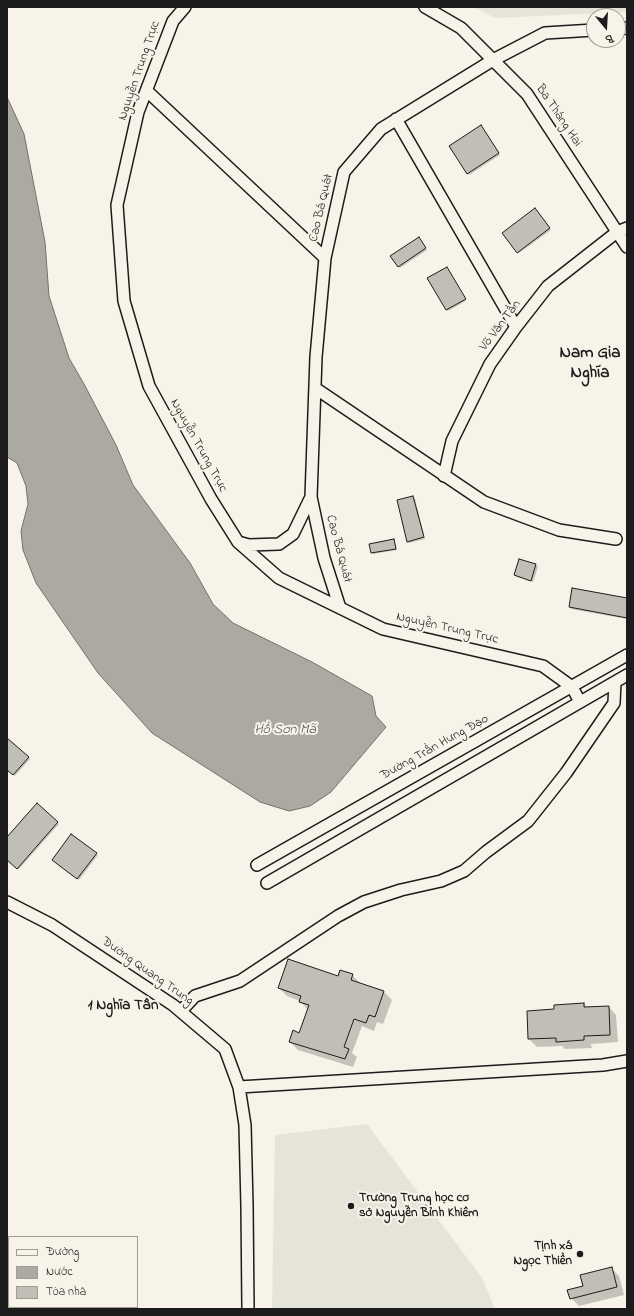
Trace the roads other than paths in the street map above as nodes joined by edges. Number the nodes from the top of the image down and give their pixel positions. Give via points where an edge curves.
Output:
1 (185, 7) edge
2 (425, 7) edge
3 (586, 30) edge
4 (493, 60) junction
5 (147, 91) junction
6 (396, 119) junction
7 (622, 230) edge
8 (627, 247) edge
9 (325, 258) junction
10 (516, 327) junction
11 (315, 388) junction
12 (444, 476) junction
13 (311, 497) junction
14 (616, 539) dead end
15 (238, 542) junction
16 (340, 608) junction
17 (627, 655) edge
18 (627, 675) edge
19 (615, 682) junction
20 (572, 687) junction
21 (580, 702) junction
22 (377, 796) junction
23 (387, 814) junction
24 (257, 864) dead end
25 (267, 883) dead end
26 (7, 902) edge
27 (181, 1011) junction
28 (627, 1061) edge
29 (239, 1087) junction
30 (248, 1309) edge

1 - 5 street, Nguyễn Trung Trực via 172,21
2 - 4 street, Ba Tháng Hai via 461,28
3 - 4 street, Cao Bá Quát via 545,33
4 - 6 street, Cao Bá Quát
4 - 7 street, Ba Tháng Hai via 527,94
5 - 9 street
5 - 15 street, Nguyễn Trung Trực via 138,112 117,205 124,301 149,386 211,499
6 - 9 street, Cao Bá Quát via 381,129 344,172
6 - 10 street
7 - 8 street, Ba Tháng Hai
7 - 10 street, Võ Văn Tần via 548,286
9 - 11 street, Cao Bá Quát
10 - 12 street, Võ Văn Tần via 490,364 462,420 452,442
11 - 12 street
11 - 13 street, Cao Bá Quát
12 - 14 street via 484,502 559,530
13 - 15 street, Cao Bá Quát via 294,534 279,544 249,545
13 - 16 street, Cao Bá Quát via 324,558
15 - 16 street, Nguyễn Trung Trực via 279,578
16 - 20 street, Nguyễn Trung Trực via 383,629 543,666
17 - 20 street, Đường Trần Hưng Đạo
18 - 19 street
19 - 21 street
19 - 27 street via 614,703 566,773 528,821 464,871 441,881 364,902 338,916 240,981 194,996
20 - 21 street
20 - 22 street, Đường Trần Hưng Đạo
21 - 23 street
22 - 23 street
22 - 24 street, Đường Trần Hưng Đạo
23 - 25 street
26 - 27 street, Đường Quang Trung via 52,925
27 - 29 street, Đường Quang Trung via 225,1049
28 - 29 street via 603,1065
29 - 30 street, Đường Quang Trung via 245,1125

